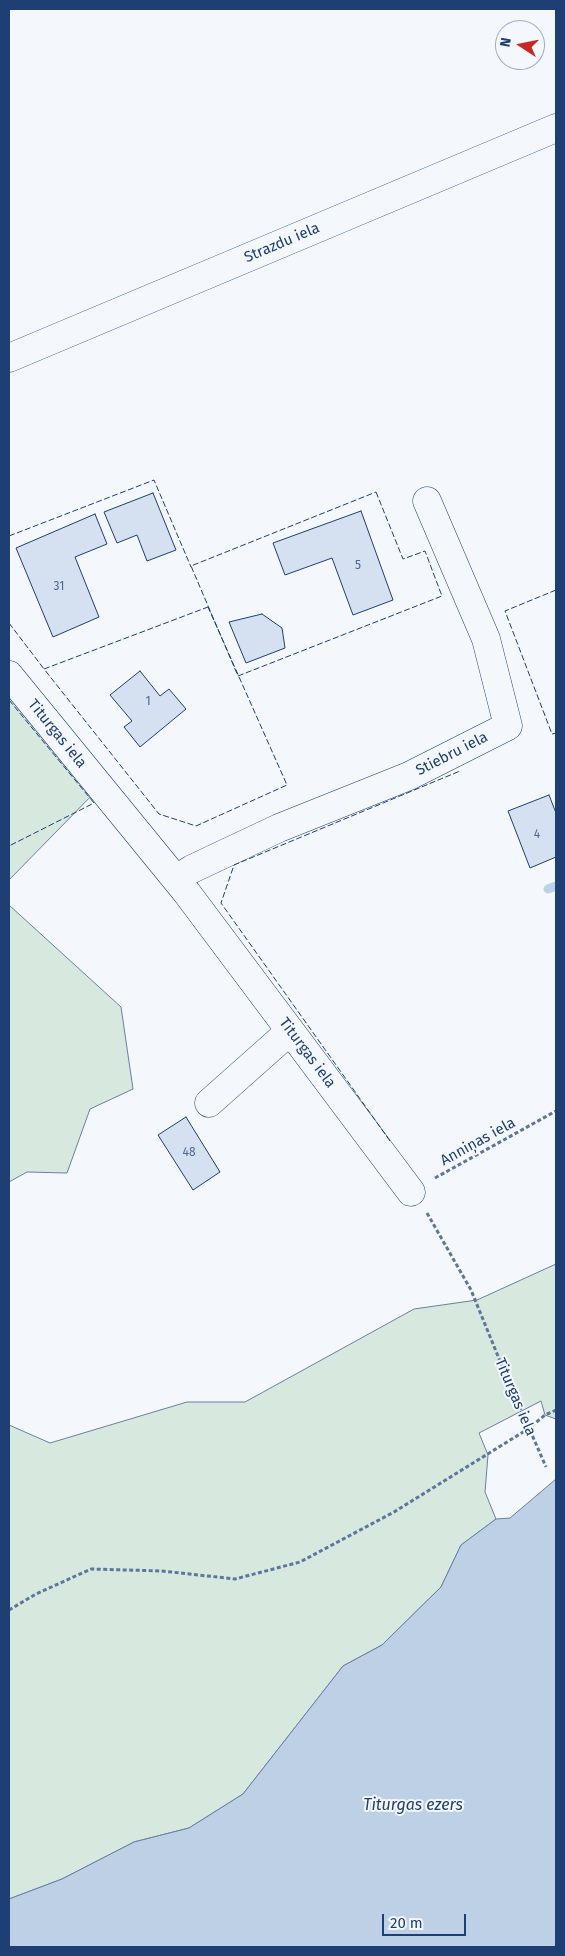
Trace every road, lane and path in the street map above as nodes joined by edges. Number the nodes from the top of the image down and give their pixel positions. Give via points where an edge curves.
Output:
1 (556, 128) edge
2 (9, 358) edge
3 (427, 501) dead end
4 (9, 675) edge
5 (176, 879) junction
6 (290, 1030) junction
7 (209, 1103) dead end
8 (556, 1111) edge
9 (411, 1192) junction
10 (556, 1410) edge
11 (528, 1429) junction
12 (546, 1467) dead end
13 (9, 1610) edge

1 - 2 street, Strazdu iela
3 - 5 street, Stiebru iela via 486,639 508,726 409,776 279,828
4 - 5 street, Titurgas iela
5 - 6 street, Titurgas iela
6 - 7 street
6 - 9 street, Titurgas iela
8 - 9 path, Anniņas iela
9 - 11 path, Titurgas iela via 471,1290
10 - 11 path
11 - 12 path, Titurgas iela
11 - 13 path via 394,1512 300,1562 235,1579 162,1571 91,1570 36,1594

